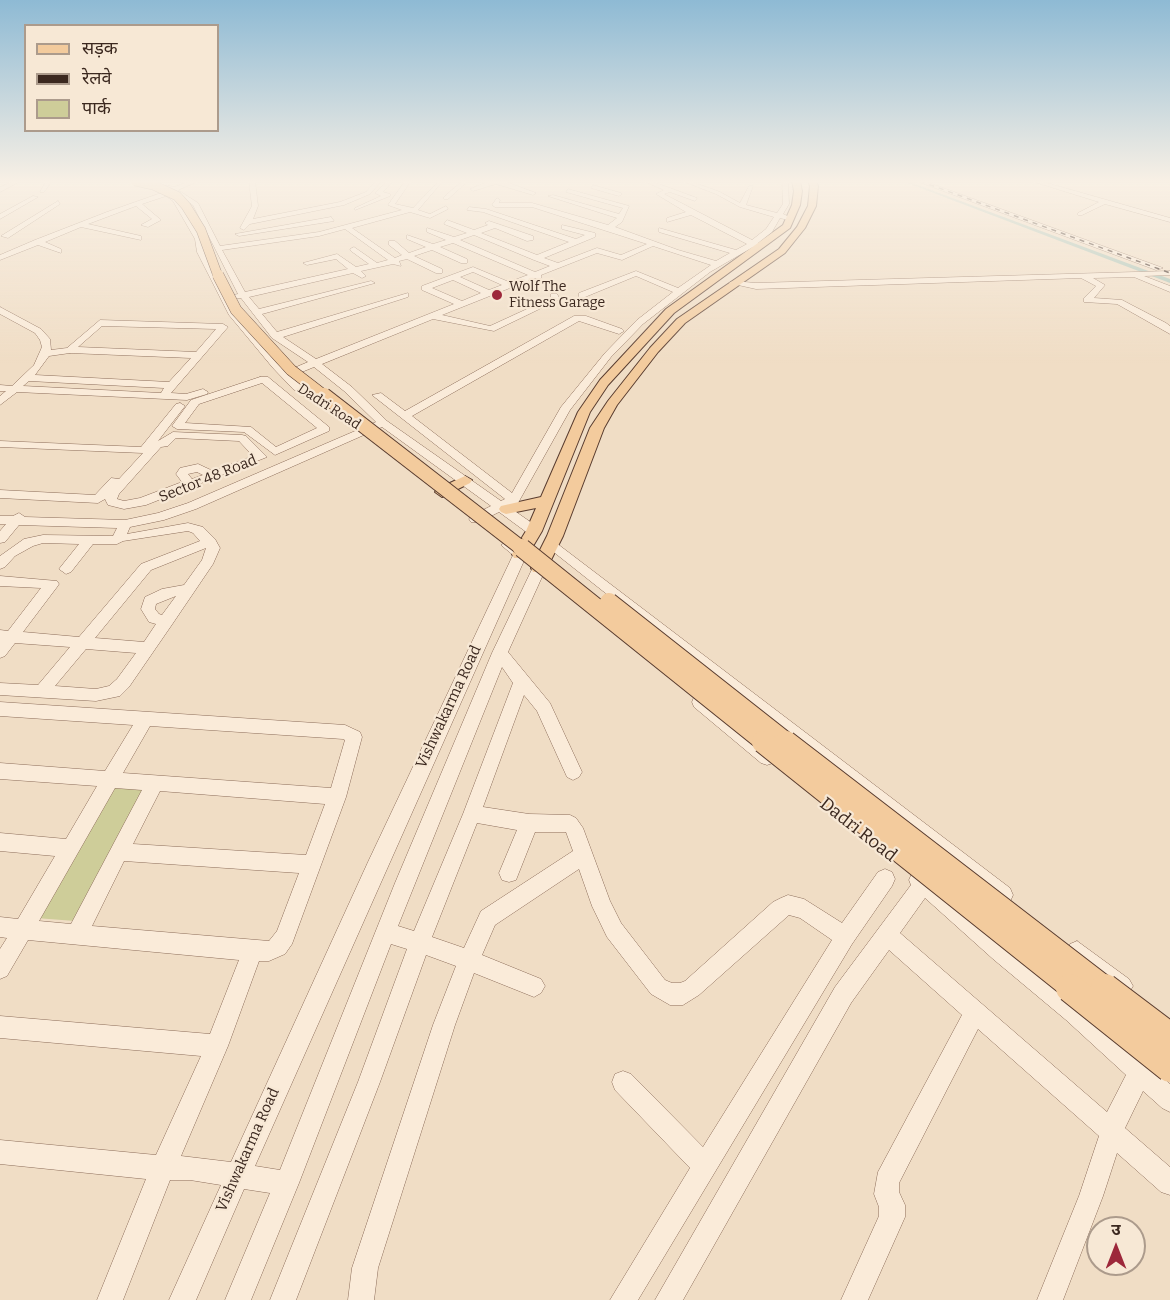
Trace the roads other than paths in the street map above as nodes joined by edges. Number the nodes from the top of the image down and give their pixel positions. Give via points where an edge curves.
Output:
1 (38, 242) joint
2 (199, 242) edge
3 (205, 242) edge
4 (211, 242) edge
5 (218, 242) edge
6 (229, 242) edge
7 (256, 242) edge
8 (367, 242) edge
9 (420, 242) edge
10 (450, 242) edge
11 (458, 242) edge
12 (492, 242) edge
13 (520, 242) edge
14 (533, 242) edge
15 (577, 242) edge
16 (650, 242) edge
17 (702, 242) edge
18 (748, 242) edge
19 (761, 242) edge
20 (789, 242) edge
21 (1086, 242) edge
22 (392, 243) dead end
23 (536, 243) dead end
24 (654, 243) junction
25 (755, 245) junction
26 (200, 246) junction
27 (221, 246) junction
28 (506, 247) junction
29 (546, 247) dead end
30 (433, 248) junction
31 (354, 249) dead end
32 (0, 250) edge
33 (12, 250) dead end
34 (58, 251) dead end
35 (556, 251) junction
36 (737, 252) junction
37 (409, 257) junction
38 (0, 258) edge
39 (537, 258) junction
40 (394, 261) junction
41 (464, 261) dead end
42 (307, 263) dead end
43 (717, 264) junction
44 (376, 266) junction
45 (558, 267) junction
46 (405, 268) dead end
47 (1158, 268) junction
48 (1170, 268) edge
49 (440, 270) dead end
50 (356, 271) junction
51 (1170, 273) edge
52 (1134, 275) junction
53 (538, 276) junction
54 (1081, 276) junction
55 (287, 277) dead end
56 (453, 277) junction
57 (737, 280) junction
58 (510, 286) junction
59 (1170, 289) edge
60 (240, 291) junction
61 (679, 292) junction
62 (490, 294) junction
63 (405, 295) dead end
64 (582, 295) dead end
65 (554, 296) dead end
66 (226, 299) junction
67 (666, 302) junction
68 (463, 304) junction
69 (679, 305) junction
70 (0, 310) edge
71 (255, 313) junction
72 (432, 316) junction
73 (8, 319) edge
74 (619, 331) dead end
75 (1170, 331) edge
76 (275, 336) junction
77 (70, 350) junction
78 (45, 354) junction
79 (198, 356) junction
80 (315, 365) junction
81 (276, 366) junction
82 (285, 375) junction
83 (28, 378) junction
84 (172, 385) junction
85 (15, 389) junction
86 (377, 395) dead end
87 (1, 396) edge
88 (162, 396) junction
89 (187, 397) junction
90 (389, 405) junction
91 (179, 407) junction
92 (405, 416) junction
93 (377, 418) junction
94 (362, 429) junction
95 (304, 443) junction
96 (0, 444) edge
97 (143, 450) junction
98 (212, 475) junction
99 (465, 480) junction
100 (202, 488) junction
101 (442, 492) junction
102 (0, 494) edge
103 (546, 501) junction
104 (507, 505) junction
105 (0, 511) edge
106 (19, 517) junction
107 (475, 519) junction
108 (0, 520) edge
109 (129, 523) junction
110 (534, 531) junction
111 (0, 539) edge
112 (90, 539) junction
113 (210, 542) junction
114 (551, 543) junction
115 (520, 555) junction
116 (0, 564) edge
117 (539, 568) junction
118 (66, 569) dead end
119 (0, 581) edge
120 (188, 589) junction
121 (119, 598) junction
122 (150, 601) junction
123 (166, 622) junction
124 (5, 636) edge
125 (82, 643) junction
126 (148, 648) junction
127 (0, 652) edge
128 (500, 653) junction
129 (521, 682) junction
130 (0, 689) edge
131 (41, 692) junction
132 (0, 709) edge
133 (145, 719) junction
134 (0, 771) edge
135 (573, 772) dead end
136 (110, 780) junction
137 (154, 783) junction
138 (337, 797) junction
139 (472, 814) junction
140 (530, 823) junction
141 (0, 842) edge
142 (70, 848) junction
143 (119, 852) junction
144 (584, 855) junction
145 (311, 865) junction
146 (509, 873) dead end
147 (885, 879) dead end
148 (924, 884) junction
149 (0, 927) edge
150 (24, 929) junction
151 (386, 933) junction
152 (76, 935) junction
153 (888, 935) junction
154 (844, 937) junction
155 (430, 946) junction
156 (253, 951) junction
157 (469, 960) junction
158 (0, 969) edge
159 (534, 986) dead end
160 (976, 1011) junction
161 (1170, 1022) edge
162 (0, 1027) edge
163 (1170, 1037) edge
164 (217, 1046) junction
165 (1170, 1068) edge
166 (1140, 1073) junction
167 (623, 1082) dead end
168 (1170, 1100) edge
169 (1112, 1134) junction
170 (0, 1152) edge
171 (705, 1166) junction
172 (163, 1168) junction
173 (237, 1174) junction
174 (287, 1183) junction
175 (1170, 1183) edge
176 (110, 1300) edge
177 (182, 1300) edge
178 (238, 1300) edge
179 (283, 1300) edge
180 (361, 1300) edge
181 (623, 1300) edge
182 (668, 1300) edge
183 (854, 1300) edge
184 (1050, 1300) edge

1 - 34 street
1 - 38 street
2 - 26 street, Dadri Road
3 - 165 main road, bridge via 236,310 291,370 502,532
4 - 163 main road, bridge via 245,311 317,378
5 - 27 street, Dadri Road
6 - 27 street
7 - 27 street
8 - 40 street
9 - 30 street
10 - 30 street
11 - 53 street
12 - 28 street
13 - 28 street
14 - 23 street
15 - 35 street
16 - 24 street
17 - 36 street
18 - 25 street
19 - 25 main road, Vishwakarma Road
20 - 57 main road, Vishwakarma Road via 776,257
21 - 47 street
22 - 37 street
24 - 43 street
24 - 45 street via 622,258 597,250
25 - 36 street
25 - 69 main road, Vishwakarma Road
26 - 27 street
26 - 66 street, Dadri Road
27 - 60 street, Dadri Road
28 - 39 street
29 - 35 street
30 - 37 street
30 - 41 street
31 - 44 street
32 - 33 street
35 - 39 street
36 - 43 street
37 - 40 street
37 - 49 street
39 - 45 street
40 - 44 street
40 - 46 street
42 - 50 street via 337,256
43 - 61 street
44 - 50 street
45 - 53 street
47 - 48 street
47 - 57 street
50 - 60 street
50 - 71 street via 371,283
51 - 52 street
52 - 54 street
52 - 59 street
53 - 58 street
54 - 57 street via 756,286
54 - 75 street via 1101,285 1087,300 1119,302
55 - 60 street
56 - 58 street via 473,269
56 - 62 street
56 - 68 street via 425,288
57 - 114 main road, Vishwakarma Road via 681,321 612,404 597,428
58 - 62 street
60 - 66 street
60 - 71 street, Dadri Road
61 - 64 street via 636,273
61 - 67 street
62 - 68 street
63 - 76 street
65 - 72 street via 556,299 491,329
66 - 81 street, Dadri Road via 233,315
67 - 69 street
67 - 104 street via 608,355 565,409
68 - 72 street
69 - 103 main road, Vishwakarma Road via 649,331 584,412
70 - 73 street
71 - 76 street, Dadri Road
72 - 80 street
73 - 78 street via 38,331 45,339
74 - 92 street via 577,318
76 - 80 street, Dadri Road
77 - 78 street
77 - 79 street
77 - 79 street via 100,323 223,327
78 - 83 street
79 - 84 street
80 - 82 street
80 - 93 street, Dadri Road via 348,389
81 - 82 street, Dadri Road
81 - 89 street
82 - 94 street, Dadri Road
83 - 84 street
83 - 85 street
84 - 88 street
85 - 87 street
85 - 88 street
86 - 90 street
87 - 91 street
88 - 89 street
89 - 91 street
90 - 92 street
90 - 93 street, Sector 48 Road
91 - 97 street
92 - 104 street
93 - 94 street, Sector 48 Road
93 - 99 street, Dadri Road
94 - 95 street, Sector 48 Road
94 - 100 street, Sector 48 Road
94 - 101 street, Dadri Road
95 - 95 street via 275,452 247,429 177,426 195,402 264,379 325,429
95 - 100 street, Sector 48 Road
96 - 97 street
97 - 102 street via 98,499
98 - 100 street
98 - 100 street via 198,468 184,471 182,474
98 - 100 street via 261,456 242,438 173,435 164,444 158,444 111,498 117,505 132,504
99 - 101 main road
99 - 104 street, Dadri Road
100 - 106 street, Sector 48 Road via 161,510 132,515
100 - 109 street, Sector 48 Road via 175,513
101 - 107 street, Dadri Road
103 - 104 main road
103 - 110 main road, Vishwakarma Road
104 - 107 street
104 - 110 street, Dadri Road
105 - 106 street, Sector 48 Road
106 - 108 street, Sector 48 Road
106 - 109 street, Sector 48 Road
106 - 111 street
107 - 115 street, Dadri Road
109 - 112 street via 117,540
109 - 113 street via 126,538 188,527
110 - 115 main road, Vishwakarma Road
112 - 116 street via 30,542
112 - 118 street
113 - 120 street via 213,554
113 - 121 street via 154,562
114 - 117 main road, Vishwakarma Road
114 - 161 street
115 - 173 street, Vishwakarma Road
117 - 128 street, Vishwakarma Road
117 - 148 street, Dadri Road
119 - 124 street via 52,584
120 - 122 street
120 - 123 street
121 - 122 street
121 - 125 street
122 - 123 street via 148,609 154,618
123 - 126 street
124 - 125 street
124 - 127 street
125 - 126 street
125 - 131 street
126 - 131 street via 114,691 96,695
128 - 129 street
128 - 151 street, Vishwakarma Road
129 - 135 street via 544,708
129 - 139 street
130 - 131 street
132 - 133 street
133 - 136 street
133 - 138 street via 345,732 354,737 354,744
134 - 136 street
136 - 137 street
136 - 142 street
137 - 138 street
137 - 143 street
138 - 145 street
139 - 140 street
139 - 155 street
140 - 144 street via 570,824
140 - 146 street
141 - 142 street
142 - 150 street
143 - 145 street
143 - 152 street
144 - 154 street via 614,930 658,987 670,994 683,994 692,988 788,905 804,909
144 - 157 street via 488,918
145 - 156 street via 285,937 269,951
147 - 154 street
148 - 153 street
148 - 166 street, Dadri Road
149 - 150 street
150 - 152 street
150 - 158 street
151 - 155 street
151 - 174 street, Vishwakarma Road
152 - 156 street
153 - 160 street
153 - 182 street via 843,995
154 - 171 street
155 - 157 street
155 - 179 street via 369,1082
156 - 164 street
157 - 159 street
157 - 180 street via 365,1268
160 - 169 street
160 - 183 street via 887,1181 892,1217
162 - 164 street
164 - 172 street
166 - 168 street, Dadri Road
166 - 169 street
167 - 171 street
169 - 175 street
169 - 184 street
170 - 172 street
171 - 181 street
172 - 173 street
172 - 176 street
173 - 174 street
173 - 177 street, Vishwakarma Road
174 - 178 street, Vishwakarma Road

